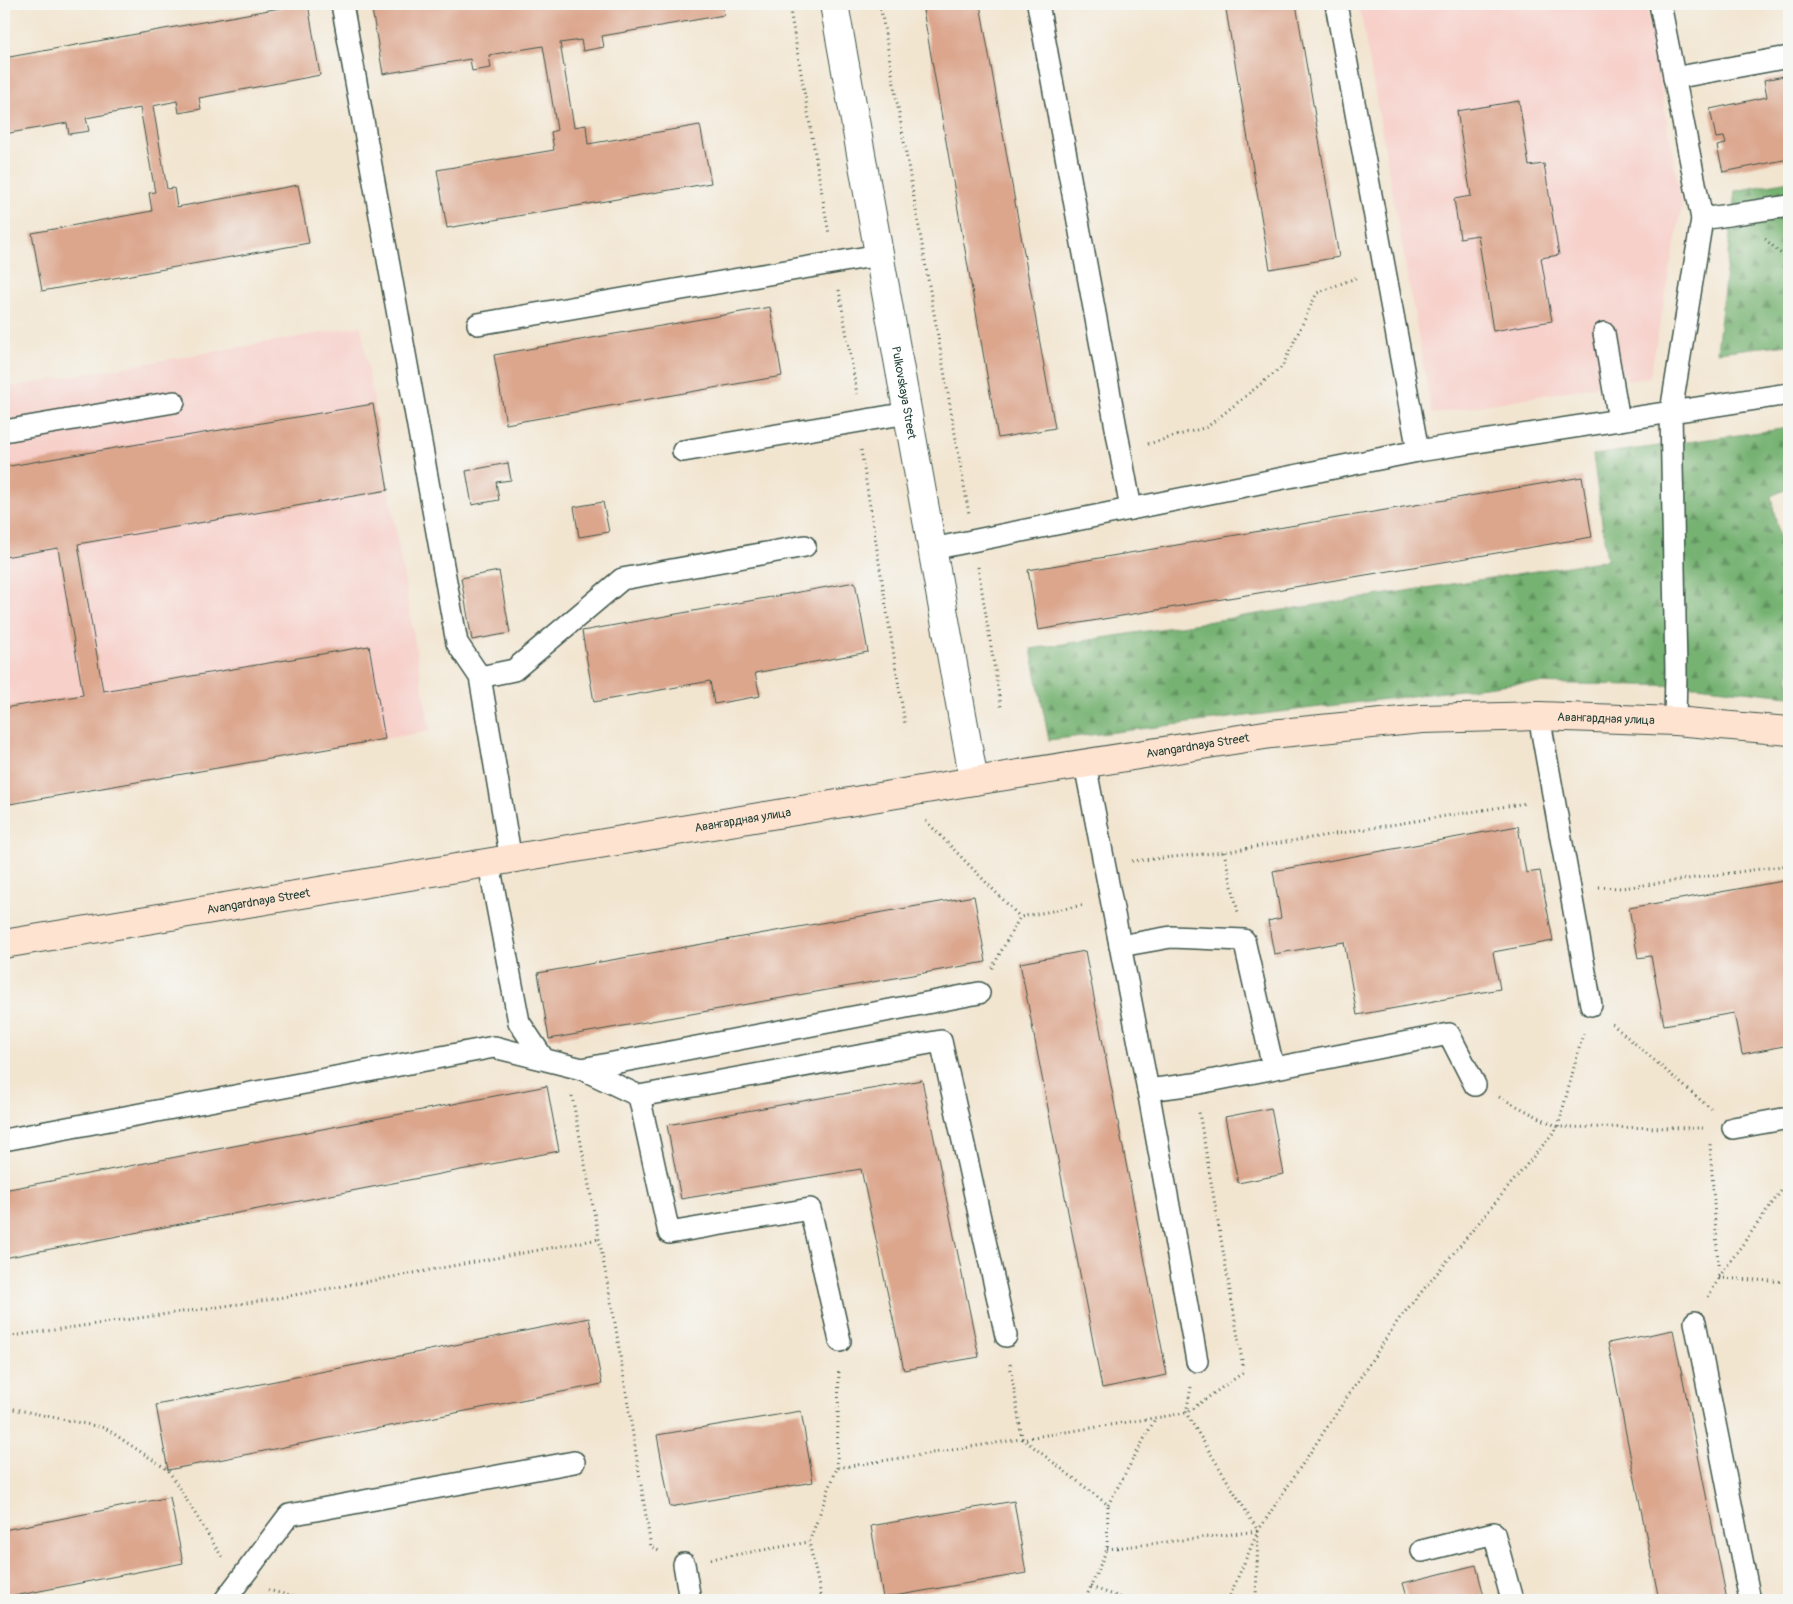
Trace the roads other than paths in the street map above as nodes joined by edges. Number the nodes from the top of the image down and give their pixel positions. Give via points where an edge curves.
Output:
1 (342, 4) edge
2 (834, 4) edge
3 (1038, 4) edge
4 (1336, 4) edge
5 (1660, 4) edge
6 (1789, 57) edge
7 (1674, 78) junction
8 (1789, 206) edge
9 (1702, 219) junction
10 (879, 255) junction
11 (478, 324) dead end
12 (1604, 333) dead end
13 (1789, 394) edge
14 (174, 402) dead end
15 (1671, 412) junction
16 (908, 413) junction
17 (1619, 420) junction
18 (4, 432) edge
19 (683, 451) dead end
20 (1418, 451) junction
21 (1131, 508) junction
22 (805, 546) dead end
23 (932, 549) junction
24 (480, 677) junction
25 (1540, 716) junction
26 (1675, 721) junction
27 (1789, 731) edge
28 (1085, 764) junction
29 (974, 781) junction
30 (500, 862) junction
31 (4, 944) edge
32 (1120, 946) junction
33 (979, 993) road end
34 (1591, 1005) road end
35 (543, 1058) junction
36 (1273, 1067) junction
37 (582, 1069) junction
38 (1475, 1085) road end
39 (1148, 1090) junction
40 (639, 1096) junction
41 (1789, 1118) edge
42 (1733, 1128) road end
43 (4, 1140) edge
44 (1695, 1322) road end
45 (1006, 1336) road end
46 (840, 1340) road end
47 (1196, 1361) road end
48 (574, 1462) dead end
49 (1422, 1551) dead end
50 (684, 1564) road end
51 (225, 1600) edge
52 (690, 1600) edge
53 (1512, 1600) edge
54 (1750, 1600) edge

1 - 24 lane via 457,643
2 - 10 street, Pulkovskaya Street
3 - 21 lane
4 - 20 lane
5 - 7 lane
6 - 7 lane
7 - 9 lane
8 - 9 lane
9 - 15 lane
10 - 11 lane
10 - 16 street, Pulkovskaya Street
12 - 17 lane
13 - 15 lane
14 - 18 lane
15 - 17 lane
15 - 26 lane
16 - 19 lane
16 - 23 street, Pulkovskaya Street
17 - 20 lane
20 - 21 lane
21 - 23 lane
22 - 24 lane via 622,579 514,670
23 - 29 street, Pulkovskaya Street
24 - 30 lane
25 - 26 main road, Авангардная улица
25 - 28 main road, Avangardnaya Street via 1422,719 1290,732
25 - 34 lane
26 - 27 main road, Авангардная улица
28 - 29 main road, Avangardnaya Street
28 - 32 lane
29 - 30 main road, Авангардная улица
30 - 31 main road, Avangardnaya Street
30 - 35 lane via 519,1022
32 - 36 lane via 1171,937 1244,940
32 - 39 lane
33 - 37 lane
35 - 37 lane
35 - 43 lane via 494,1047
36 - 38 lane via 1448,1034
36 - 39 lane
37 - 40 lane
39 - 47 lane
40 - 45 lane via 941,1041
40 - 46 lane via 669,1233 810,1210
41 - 42 lane
44 - 54 lane
48 - 51 lane via 289,1515
49 - 53 lane via 1494,1533
50 - 52 lane

